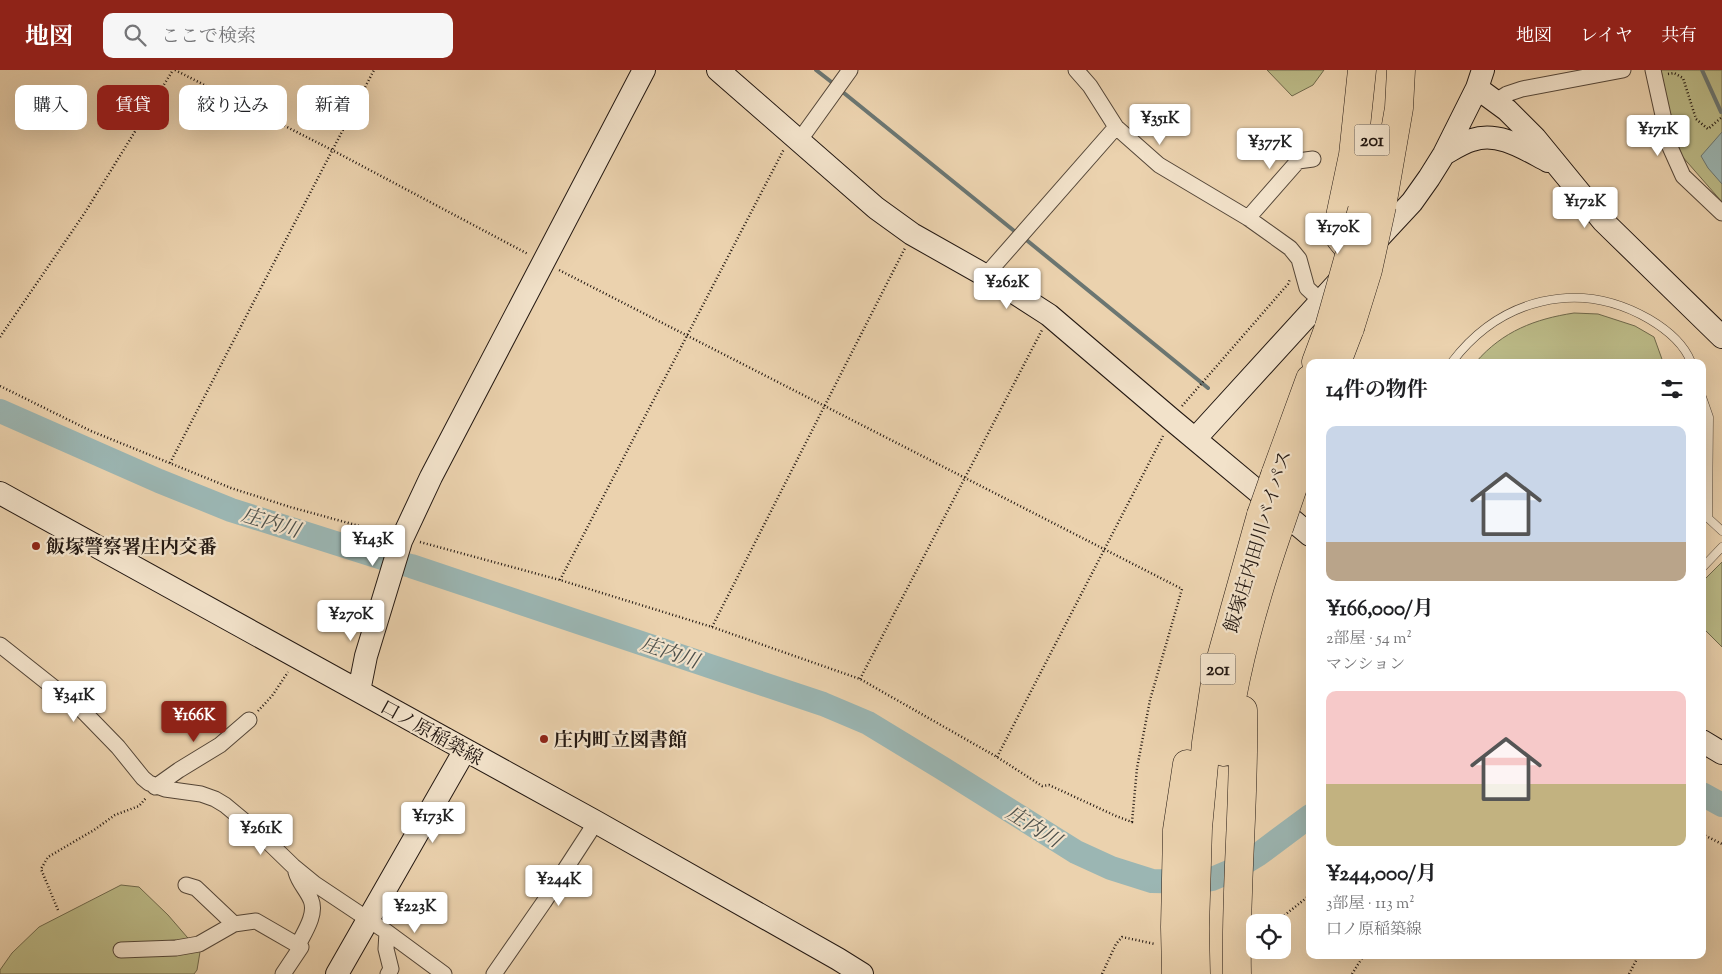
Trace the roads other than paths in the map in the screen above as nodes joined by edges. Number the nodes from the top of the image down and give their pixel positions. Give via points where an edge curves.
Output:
1 (644, 70) edge
2 (718, 70) edge
3 (850, 70) edge
4 (1076, 70) edge
5 (1362, 70) edge
6 (1379, 70) edge
7 (1401, 70) edge
8 (1623, 70) edge
9 (1654, 74) edge
10 (1480, 79) edge
11 (1496, 101) junction
12 (1116, 127) junction
13 (796, 138) junction
14 (1444, 154) junction
15 (1313, 160) dead end
16 (1557, 167) junction
17 (1372, 208) junction
18 (1722, 213) edge
19 (1248, 218) junction
20 (1358, 260) junction
21 (986, 275) junction
22 (1321, 301) junction
23 (1340, 328) junction
24 (1722, 337) edge
25 (1318, 359) edge
26 (1338, 359) edge
27 (1454, 359) edge
28 (1690, 359) edge
29 (1306, 395) edge
30 (1706, 408) edge
31 (1195, 439) junction
32 (1306, 445) edge
33 (1284, 481) junction
34 (0, 493) edge
35 (1268, 529) junction
36 (1722, 531) edge
37 (1306, 532) edge
38 (1722, 547) edge
39 (1706, 564) edge
40 (0, 645) edge
41 (359, 691) junction
42 (249, 720) road end
43 (1706, 743) edge
44 (465, 750) junction
45 (1722, 753) edge
46 (156, 787) junction
47 (596, 822) junction
48 (1208, 829) junction
49 (295, 868) junction
50 (186, 884) dead end
51 (369, 920) junction
52 (234, 924) junction
53 (1195, 931) junction
54 (387, 932) junction
55 (298, 946) junction
56 (121, 950) dead end
57 (283, 974) edge
58 (337, 974) edge
59 (388, 974) edge
60 (444, 974) edge
61 (494, 974) edge
62 (862, 974) edge
63 (1176, 974) edge
64 (1196, 974) edge
65 (1213, 974) edge
66 (1237, 974) edge

1 - 41 street via 401,540 366,656
2 - 13 street
3 - 13 street
4 - 12 street
5 - 20 highway via 1353,155 1338,226 1340,238
6 - 17 highway, 201
7 - 17 highway, 201 via 1399,108
8 - 11 street via 1522,89
9 - 18 street via 1670,147 1683,176
10 - 11 street
10 - 14 street
11 - 16 street via 1535,138
12 - 19 street via 1159,165
12 - 21 street
13 - 21 street via 876,208 912,234
14 - 16 street via 1472,140 1489,137 1526,149
14 - 20 street via 1412,202
15 - 19 street via 1298,161
16 - 24 street via 1616,234
17 - 23 highway, 201, bridge via 1368,270
19 - 22 street via 1290,248 1299,260 1307,288
20 - 22 street
21 - 31 street via 1049,315
22 - 31 street
23 - 25 highway, 201
23 - 26 highway, 201
27 - 28 lane via 1483,329 1508,313 1532,302 1561,298 1588,298 1639,313 1678,342
29 - 33 highway, 飯塚庄内田川バイパス / 201
30 - 36 lane via 1709,417 1708,518
31 - 37 street
32 - 33 highway, 飯塚庄内田川バイパス / 201
33 - 35 highway, 飯塚庄内田川バイパス / 201, bridge
34 - 41 street, 口ノ原稲築線
35 - 48 highway, 飯塚庄内田川バイパス / 201 via 1216,676 1206,744
35 - 48 highway via 1243,707 1244,765
38 - 39 lane
40 - 46 street via 82,710 143,778
41 - 44 street, 口ノ原稲築線
42 - 46 street via 220,745
43 - 45 street
44 - 47 street, 口ノ原稲築線
44 - 51 street
46 - 49 street via 215,799 261,835
47 - 61 street
47 - 62 street, 口ノ原稲築線
48 - 53 highway
48 - 53 highway
49 - 51 street
49 - 55 street via 313,909
50 - 52 street via 196,888
51 - 54 street
51 - 58 street
52 - 55 street via 256,921
52 - 56 street via 199,944
53 - 63 highway
53 - 64 highway
53 - 65 highway
53 - 66 highway
54 - 59 street via 386,949 391,969
54 - 60 street
55 - 57 street via 301,947

